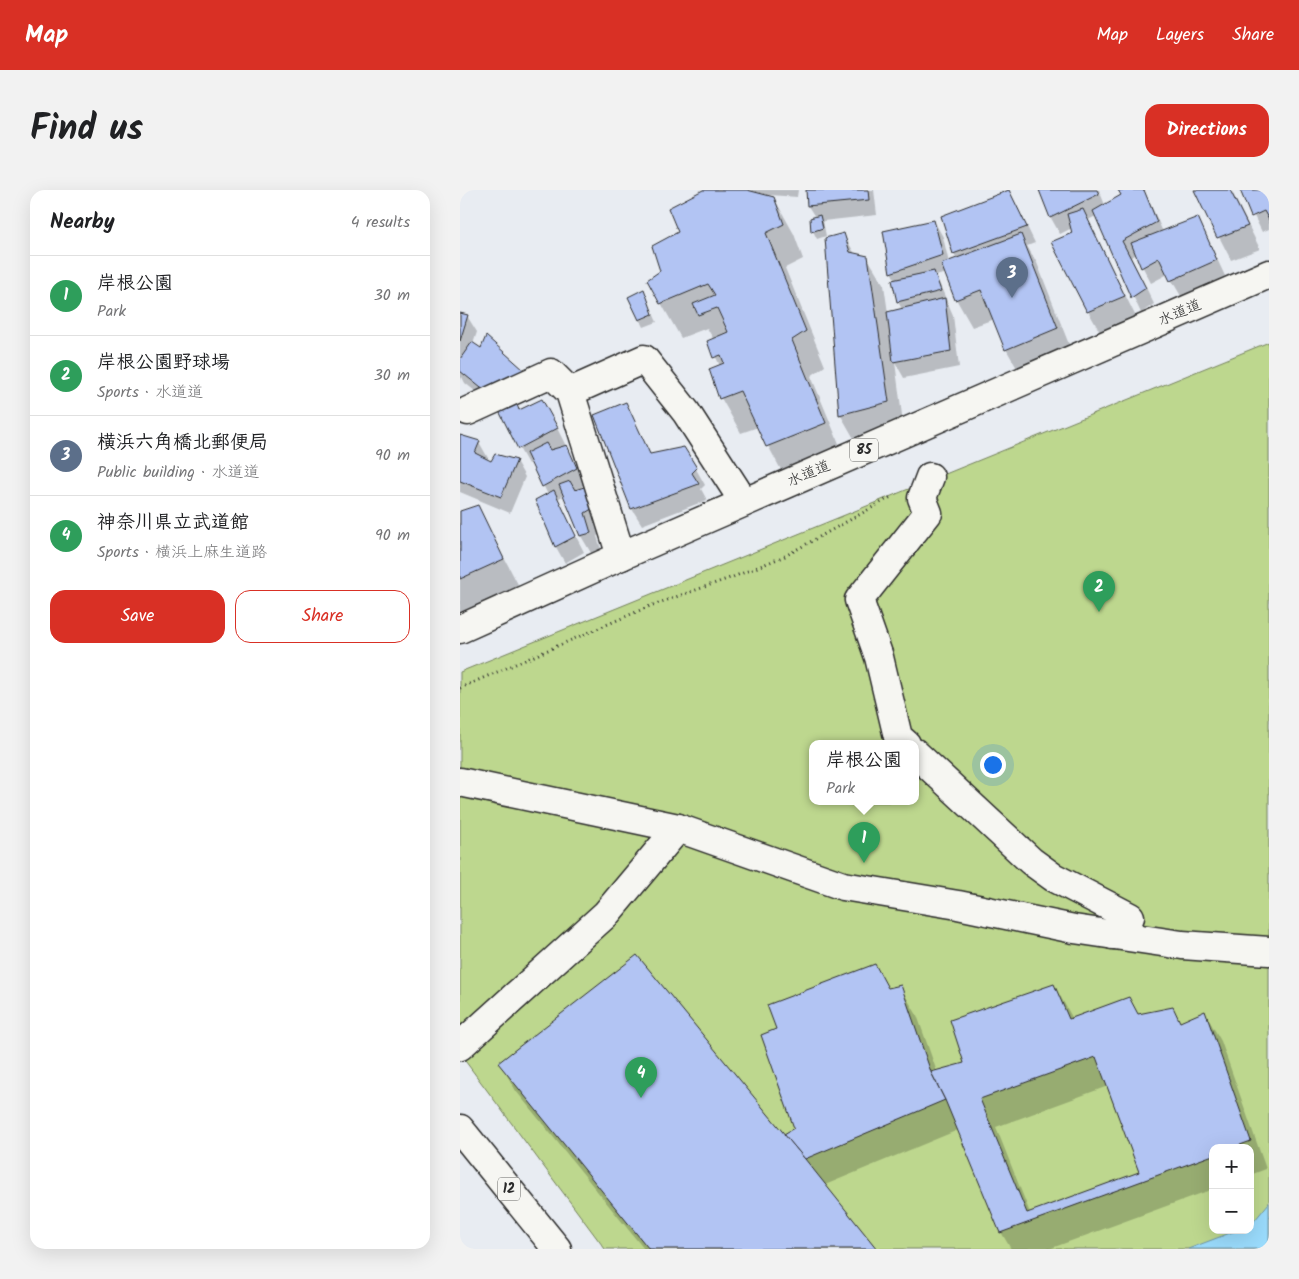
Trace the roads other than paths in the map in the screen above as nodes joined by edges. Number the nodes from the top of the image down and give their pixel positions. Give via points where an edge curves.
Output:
1 (1269, 274) edge
2 (570, 392) junction
3 (468, 411) dead end
4 (930, 477) dead end
5 (744, 502) junction
6 (621, 556) junction
7 (460, 629) edge
8 (901, 740) edge
9 (919, 757) edge
10 (460, 782) edge
11 (678, 828) junction
12 (1113, 935) junction
13 (1269, 951) edge
14 (460, 1046) edge
15 (460, 1129) edge
16 (557, 1249) edge

1 - 5 street, 水道道 / 85
2 - 3 street via 550,373
2 - 5 street via 644,359 686,412
2 - 6 street
4 - 8 street via 922,498 928,513 860,600
5 - 6 street, 水道道 / 85
6 - 7 street, 水道道 / 85
9 - 12 street via 1031,861 1053,877 1130,917
10 - 11 street
11 - 12 street via 843,886
11 - 14 street via 606,914
12 - 13 street via 1182,945
15 - 16 street, 12

